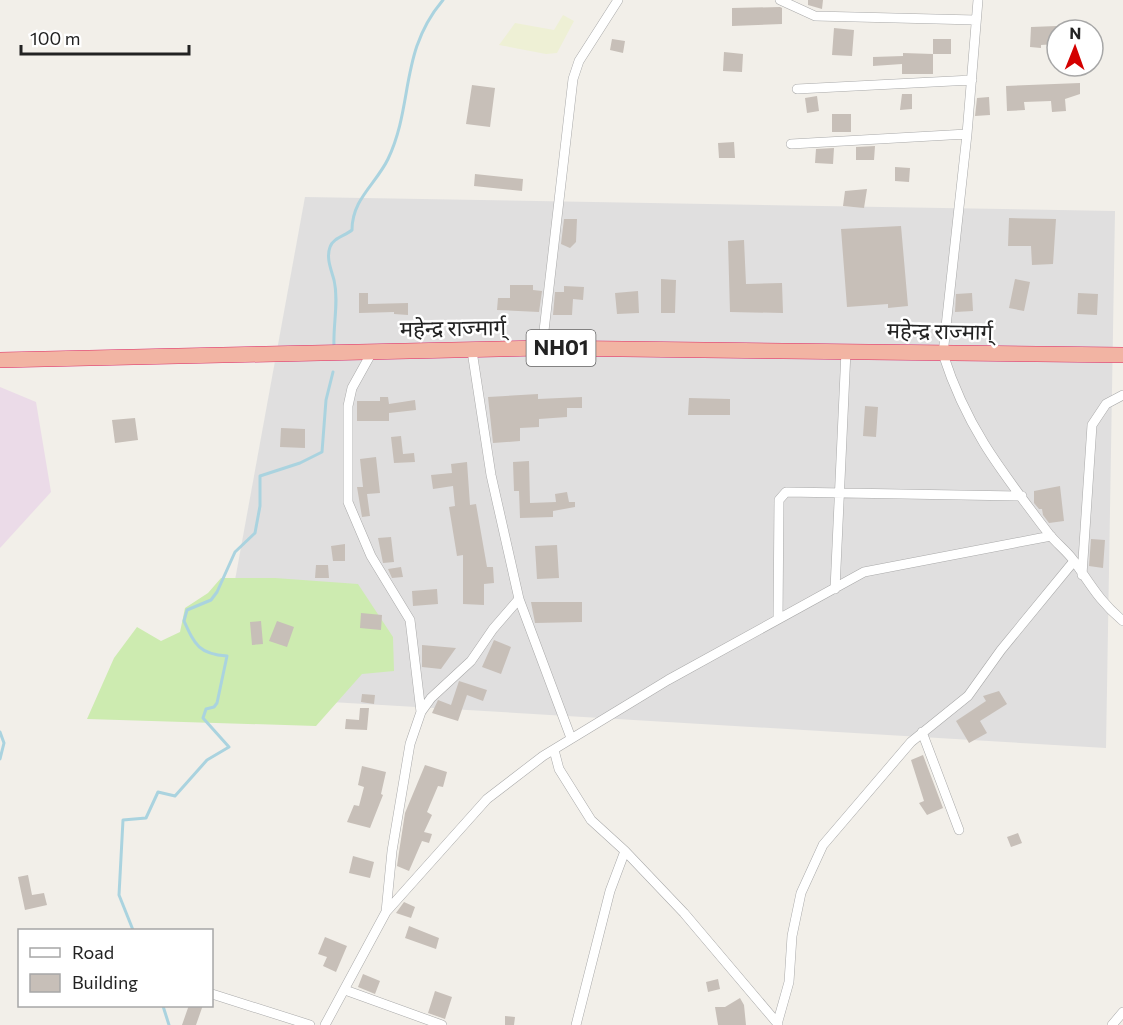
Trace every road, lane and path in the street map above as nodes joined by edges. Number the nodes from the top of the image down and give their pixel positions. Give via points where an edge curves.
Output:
1 (618, 0) edge
2 (780, 0) edge
3 (978, 0) edge
4 (976, 20) junction
5 (972, 80) junction
6 (797, 89) dead end
7 (967, 134) junction
8 (791, 144) dead end
9 (542, 348) junction
10 (472, 351) junction
11 (846, 351) junction
12 (372, 352) junction
13 (943, 354) junction
14 (1123, 355) edge
15 (0, 360) edge
16 (1123, 395) edge
17 (838, 494) junction
18 (1022, 496) junction
19 (1051, 536) junction
20 (1074, 561) junction
21 (1082, 576) junction
22 (835, 589) junction
23 (519, 599) junction
24 (778, 619) junction
25 (1123, 621) edge
26 (421, 712) junction
27 (921, 732) junction
28 (571, 738) junction
29 (554, 750) junction
30 (959, 830) dead end
31 (625, 851) junction
32 (386, 912) junction
33 (345, 990) junction
34 (213, 994) edge
35 (1123, 1012) edge
36 (778, 1023) edge
37 (310, 1025) edge
38 (325, 1025) edge
39 (442, 1025) edge
40 (576, 1025) edge
41 (1112, 1025) edge

1 - 9 street via 579,61 573,79
2 - 4 street via 815,16
3 - 4 street
4 - 5 street
5 - 6 street
5 - 7 street
7 - 8 street
7 - 13 street
9 - 10 highway, महेन्द्र राज्मार्ग् / NH01
9 - 11 highway, महेन्द्र राज्मार्ग् / NH01
10 - 12 highway, महेन्द्र राज्मार्ग् / NH01
10 - 23 street via 491,475
11 - 13 highway, महेन्द्र राज्मार्ग् / NH01
11 - 17 street
12 - 15 highway, महेन्द्र राज्मार्ग् / NH01
12 - 26 street via 352,388 348,406 348,502 371,556 410,620
13 - 14 highway, महेन्द्र राज्मार्ग् / NH01
13 - 18 street via 973,428 992,460
16 - 21 street via 1106,404 1092,425
17 - 18 street
17 - 22 street
17 - 24 street via 782,495
18 - 19 street
19 - 20 street
19 - 22 street via 864,572
20 - 21 street
20 - 27 street via 968,696
21 - 25 street via 1102,603
22 - 24 street
23 - 26 street via 471,661
23 - 28 street
24 - 28 street
26 - 32 street via 410,744
27 - 30 street
27 - 36 street via 843,820 811,868 801,893 792,936 789,981
28 - 29 street
29 - 31 street via 559,769 591,820
29 - 32 street via 487,799
31 - 36 street via 684,912
31 - 40 street via 610,891
32 - 33 street
33 - 38 street
33 - 39 street
34 - 37 street
35 - 41 street

